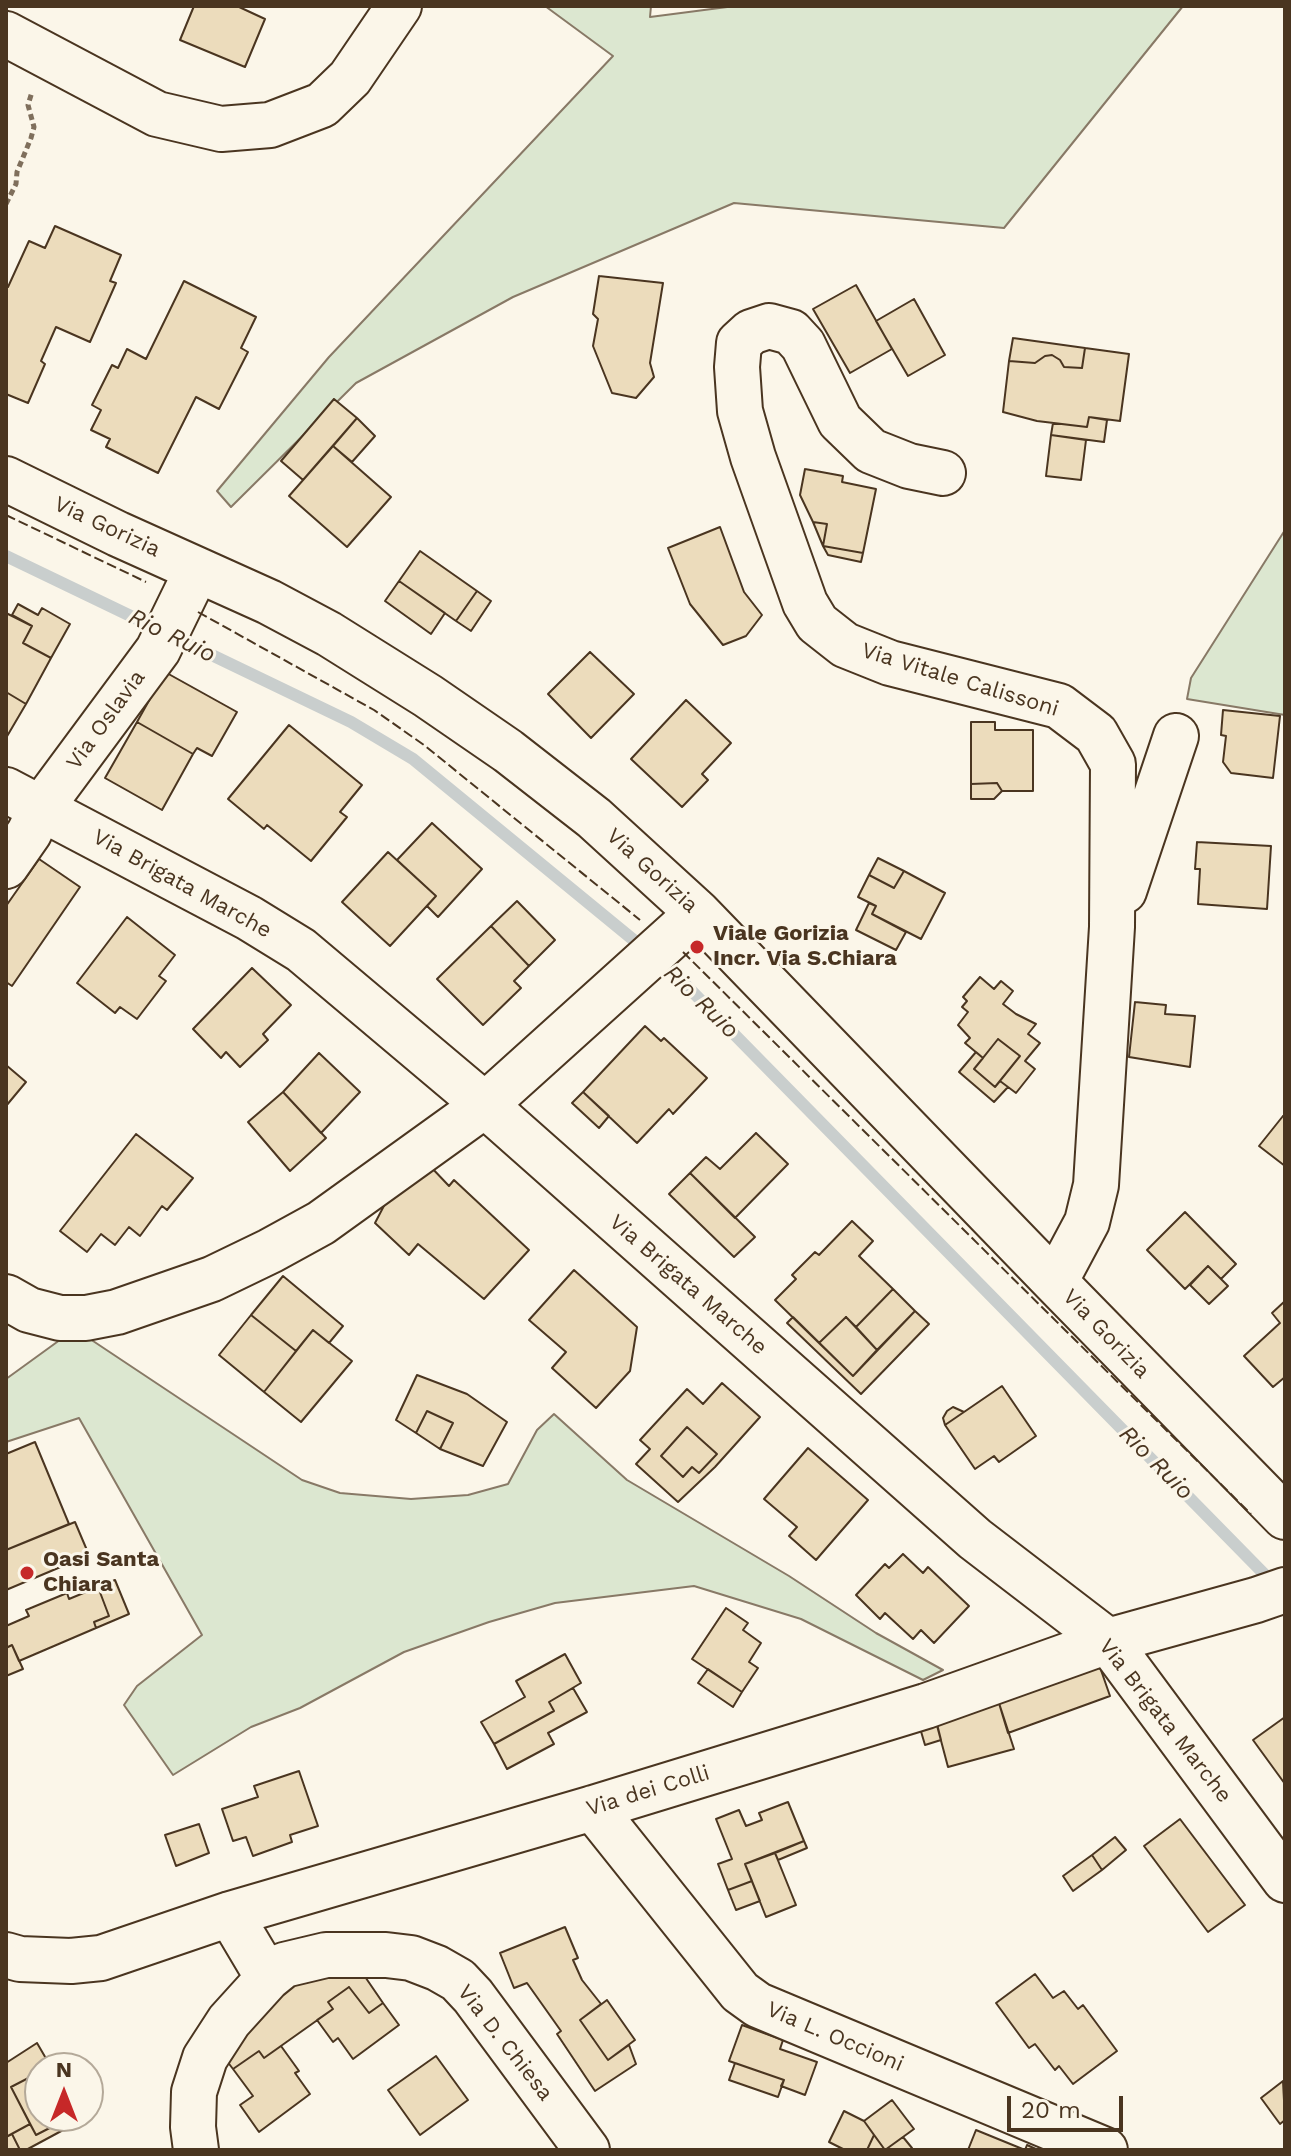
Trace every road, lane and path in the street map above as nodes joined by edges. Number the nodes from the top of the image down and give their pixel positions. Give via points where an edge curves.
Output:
1 (399, 6) edge
2 (6, 34) edge
3 (54, 59) junction
4 (6, 204) edge
5 (943, 473) dead end
6 (6, 479) edge
7 (192, 582) junction
8 (1176, 736) dead end
9 (24, 799) edge
10 (6, 866) edge
11 (684, 925) junction
12 (1112, 927) junction
13 (485, 1105) junction
14 (1055, 1282) junction
15 (6, 1297) edge
16 (1285, 1517) edge
17 (1271, 1595) edge
18 (1108, 1641) junction
19 (593, 1808) junction
20 (1285, 1880) edge
21 (230, 1914) junction
22 (6, 1955) edge
23 (268, 1978) junction
24 (196, 2150) edge
25 (587, 2150) edge
26 (1105, 2150) edge

1 - 3 street via 350,78 322,105 270,125 221,129 157,114
2 - 3 street
3 - 4 path via 28,105 34,127
5 - 12 street, Via Vitale Calissoni via 871,451 840,421 803,345 791,332 769,326 739,343 740,411 805,603 817,623 845,645 890,663 1059,706 1096,734 1113,764
6 - 7 street, Via Gorizia via 118,534
7 - 9 street, Via Oslavia via 158,650
7 - 11 street, Via Gorizia via 269,602 329,634 508,751 594,818
8 - 12 street, Via Vitale Calissoni
9 - 10 street, Via Oslavia via 29,833
9 - 13 street, Via Brigata Marche via 301,950
11 - 13 street
11 - 14 street, Via Gorizia
12 - 14 street, Via Vitale Calissoni via 1096,1185 1087,1222
13 - 15 street via 321,1223 212,1279 86,1318 29,1310
13 - 18 street, Via Brigata Marche via 975,1539
14 - 16 street, Via Gorizia
17 - 18 street, Via dei Colli
18 - 19 street, Via dei Colli via 926,1706
18 - 20 street, Via Brigata Marche
19 - 21 street, Via dei Colli
19 - 26 street, Via L. Occioni via 740,1992 758,2005
21 - 22 street, Via dei Colli via 101,1958
21 - 23 street
23 - 24 street via 229,2021 205,2058 194,2092
23 - 25 street, Via D. Chiesa via 284,1965 326,1955 386,1955 437,1968 473,1996

